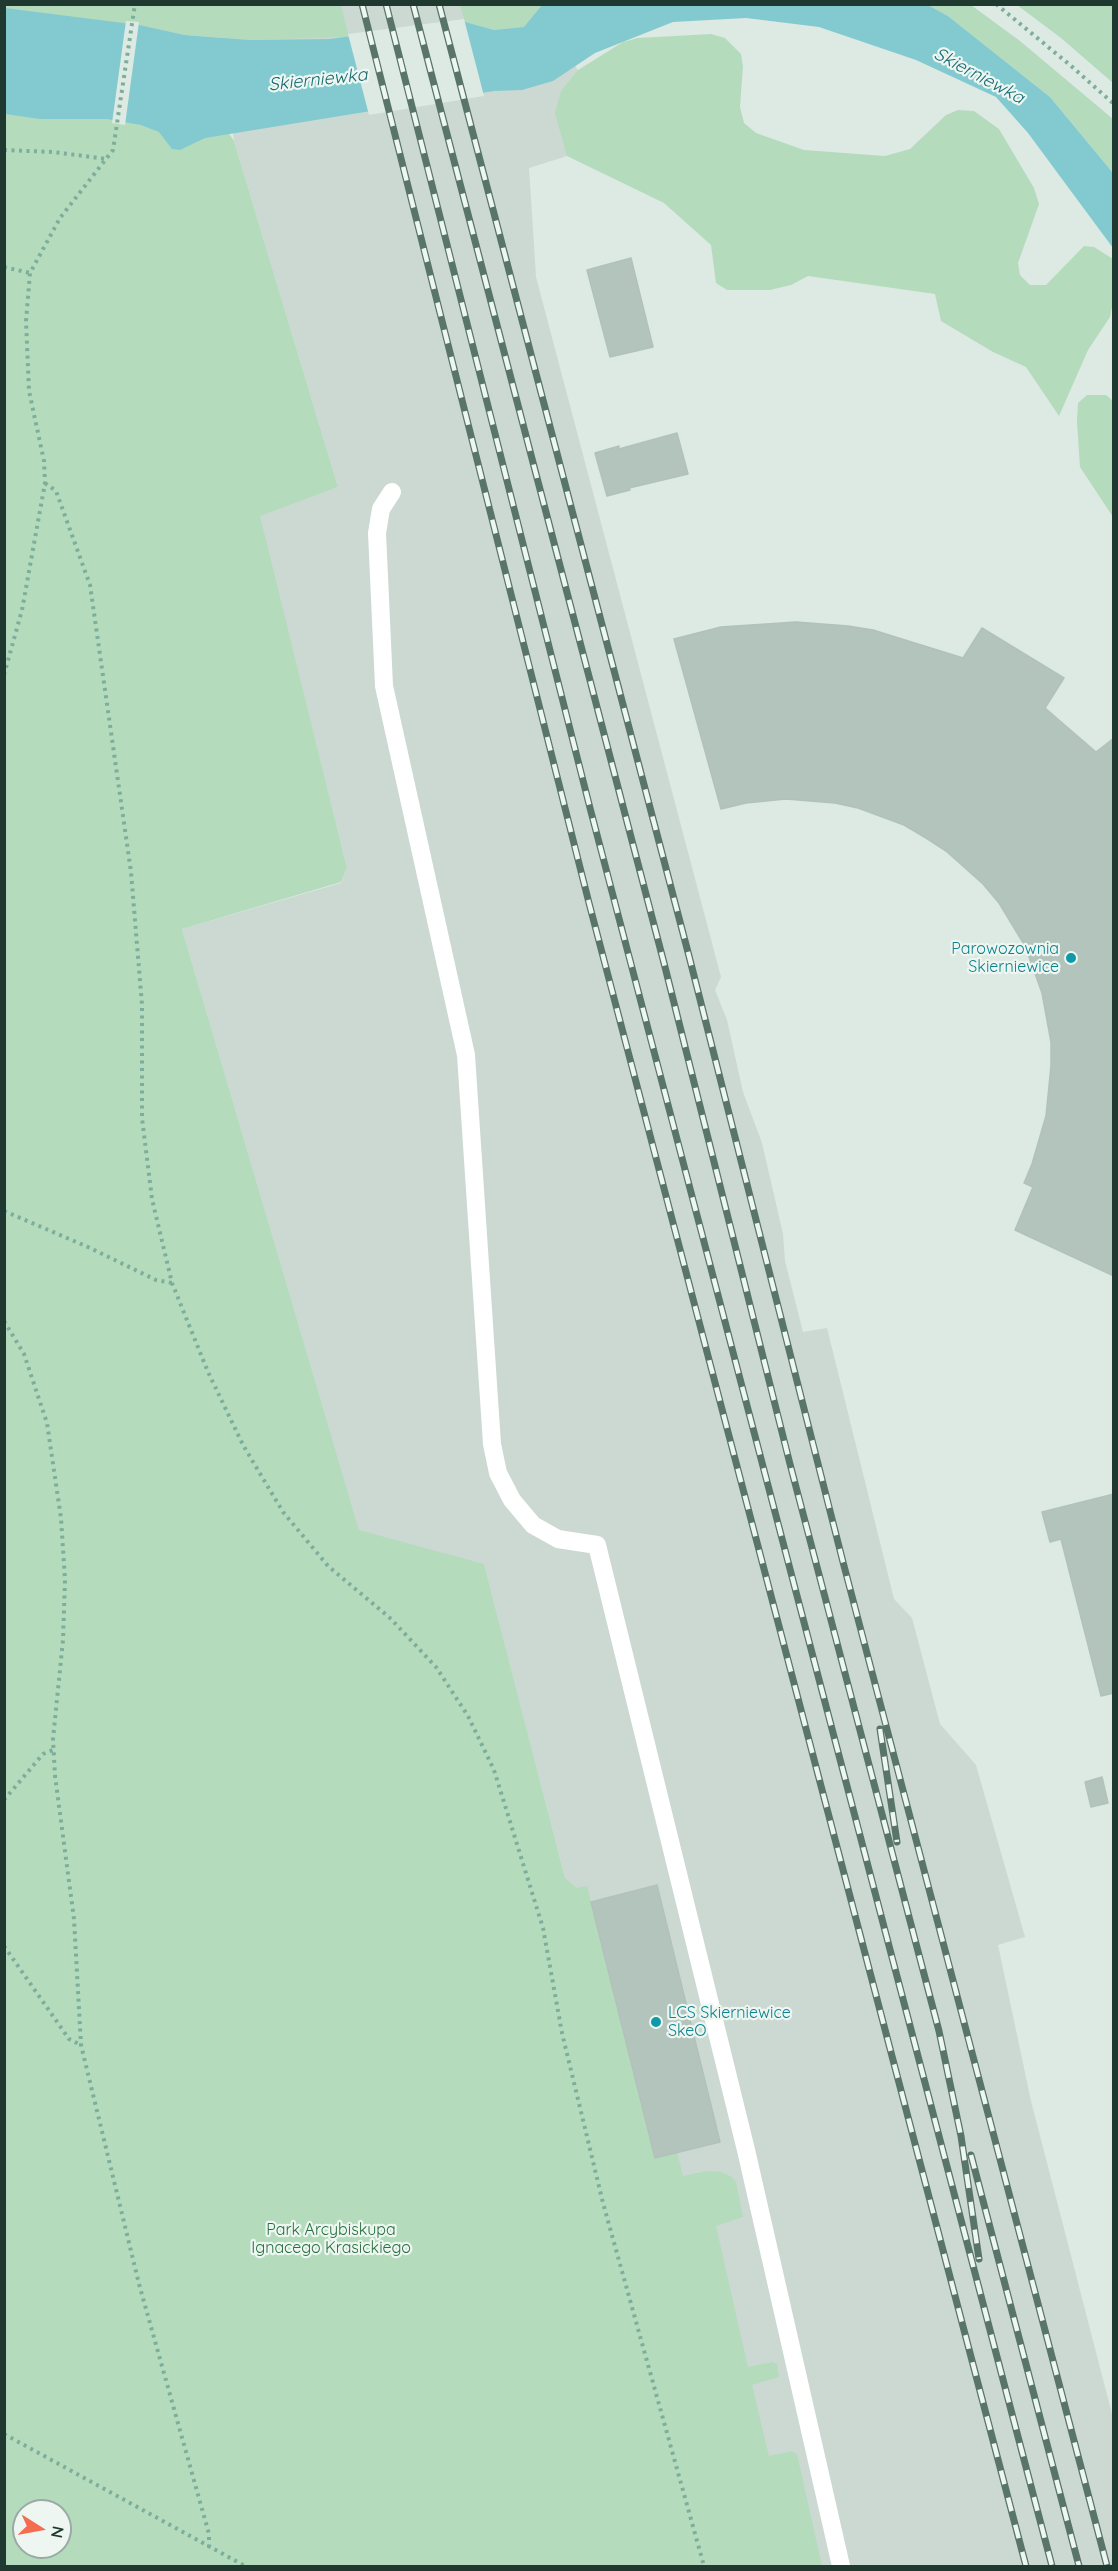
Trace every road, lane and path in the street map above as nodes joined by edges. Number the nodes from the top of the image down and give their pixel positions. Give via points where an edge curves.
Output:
1 (135, 4) edge
2 (996, 4) edge
3 (1113, 104) edge
4 (4, 150) edge
5 (107, 160) junction
6 (4, 267) edge
7 (30, 273) junction
8 (45, 483) junction
9 (392, 492) dead end
10 (4, 675) edge
11 (4, 1211) edge
12 (172, 1283) junction
13 (4, 1321) edge
14 (53, 1749) junction
15 (4, 1800) edge
16 (4, 1946) edge
17 (81, 2045) junction
18 (4, 2434) edge
19 (209, 2547) junction
20 (245, 2566) edge
21 (704, 2566) edge
22 (841, 2566) edge

1 - 5 path via 116,142
2 - 3 path
4 - 5 path
5 - 7 path via 60,218
6 - 7 path
7 - 8 path via 26,321 29,391
8 - 10 path via 22,610
8 - 12 path via 56,491 90,585 131,872 142,1005 143,1129 152,1199
9 - 22 lane via 381,509 377,533 384,686 466,1055 492,1444 498,1473 512,1500 533,1525 558,1539 597,1545 746,2150
11 - 12 path via 156,1280
12 - 21 path via 243,1445 283,1512 328,1566 390,1618 436,1667 468,1716 494,1770 543,1928 562,2033 603,2203
13 - 14 path via 24,1354 47,1423 61,1518 65,1580
14 - 15 path via 43,1754
14 - 17 path via 74,1919
16 - 17 path via 69,2039
17 - 19 path via 139,2284 209,2534
18 - 19 path
19 - 20 path

